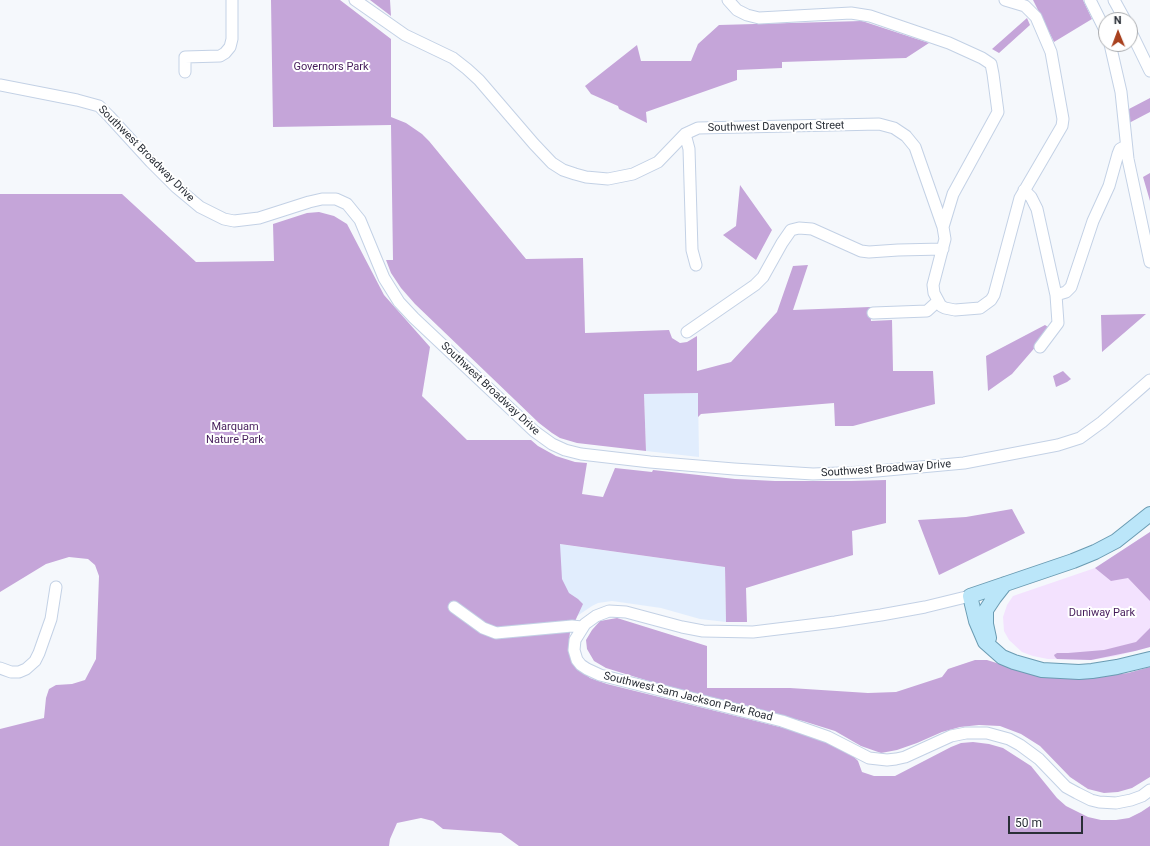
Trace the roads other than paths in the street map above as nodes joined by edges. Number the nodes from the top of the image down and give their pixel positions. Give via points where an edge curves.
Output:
1 (232, 0) edge
2 (355, 0) edge
3 (728, 0) edge
4 (1005, 0) edge
5 (1090, 0) edge
6 (1114, 0) edge
7 (1121, 12) edge
8 (1098, 16) edge
9 (1138, 46) edge
10 (1112, 52) edge
11 (1150, 71) edge
12 (185, 72) dead end
13 (0, 85) edge
14 (685, 134) junction
15 (1126, 146) junction
16 (1024, 190) junction
17 (943, 227) junction
18 (943, 249) junction
19 (1150, 262) edge
20 (696, 265) dead end
21 (1056, 295) junction
22 (938, 302) junction
23 (873, 313) dead end
24 (687, 332) dead end
25 (1040, 347) dead end
26 (1150, 380) edge
27 (1150, 514) edge
28 (1005, 584) junction
29 (56, 587) dead end
30 (970, 596) junction
31 (454, 607) dead end
32 (582, 627) junction
33 (992, 650) junction
34 (1150, 659) edge
35 (0, 668) edge
36 (1150, 790) edge

1 - 12 street via 230,47 220,56 185,57
2 - 14 street, Southwest Davenport Street via 405,35 453,58 467,69 552,163 563,170 608,179 633,174 658,162
3 - 17 street via 738,10 759,18 860,13 949,43 990,64 998,112 953,194
4 - 16 street via 1026,6 1036,17 1051,52 1063,119 1057,136
5 - 8 street
6 - 7 street
9 - 11 street
10 - 15 street via 1120,92
13 - 26 street, Southwest Broadway Drive via 99,106 176,187 200,207 224,219 259,218 322,199 336,199 347,204 360,220 380,269 399,302 534,431 552,444 581,454 650,462 813,474 964,463 1064,444 1080,438
14 - 17 street, Southwest Davenport Street via 698,128 879,124 894,128 906,136 915,147
14 - 20 street via 689,149 692,250
15 - 19 street
15 - 21 street via 1120,149 1118,154 1109,186 1093,220 1071,287 1066,292
16 - 21 street via 1037,209
16 - 22 street via 992,300 974,310 945,308
17 - 18 street, Southwest Davenport Street
18 - 22 street, Southwest Davenport Street via 933,285
18 - 24 street via 869,252 861,251 812,229 791,230 763,277 755,285
21 - 25 street via 1058,323
22 - 23 street via 927,311
27 - 28 main road via 1116,540 1095,552
28 - 30 main road
28 - 33 main road via 986,610 986,624
29 - 35 street via 51,619 35,662 18,672
30 - 32 street via 898,612 770,630 703,631 616,610 602,613
30 - 33 main road via 980,633
31 - 32 street via 483,628 496,633
32 - 36 street, Southwest Sam Jackson Park Road via 575,640 575,654 581,665 592,672 782,720 828,737 869,758 896,759 951,736 987,733 1020,744 1066,786 1091,800 1116,803 1137,798
33 - 34 main road via 1018,664 1065,672 1092,672

